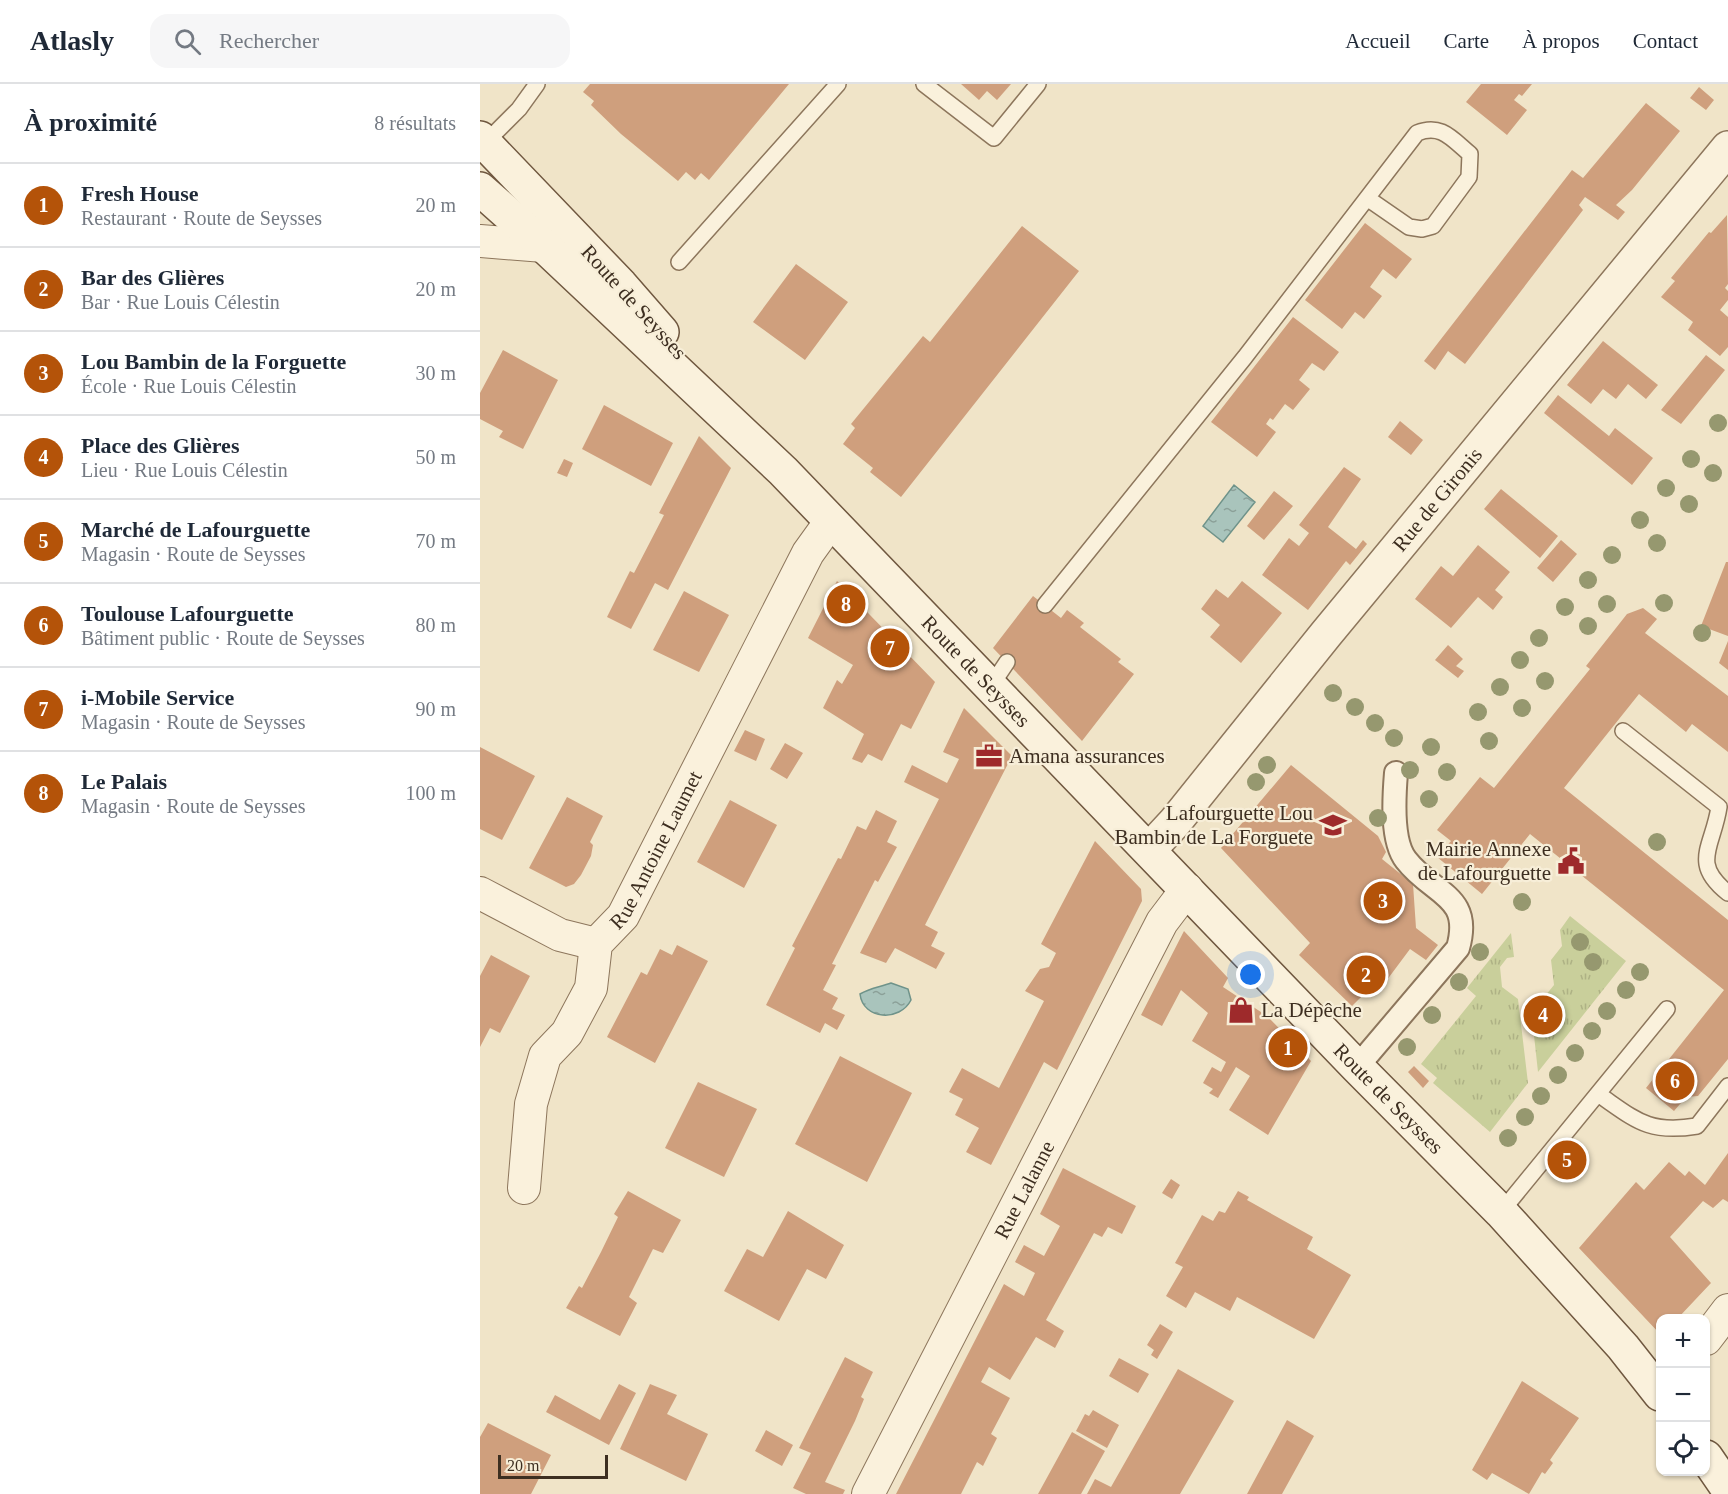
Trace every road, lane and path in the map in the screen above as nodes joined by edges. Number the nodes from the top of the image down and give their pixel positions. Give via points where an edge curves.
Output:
1 (537, 84) edge
2 (838, 84) edge
3 (924, 84) edge
4 (1038, 84) edge
5 (482, 141) edge
6 (1728, 148) edge
7 (480, 178) edge
8 (519, 178) junction
9 (480, 189) edge
10 (1367, 198) junction
11 (480, 241) edge
12 (543, 246) junction
13 (679, 262) dead end
14 (783, 471) junction
15 (831, 521) junction
16 (1046, 605) dead end
17 (1623, 731) dead end
18 (1396, 773) dead end
19 (1149, 850) junction
20 (1187, 889) junction
21 (480, 893) edge
22 (1728, 893) edge
23 (596, 944) junction
24 (1667, 1009) dead end
25 (1357, 1067) junction
26 (1728, 1086) edge
27 (1598, 1094) junction
28 (524, 1188) dead end
29 (1502, 1212) junction
30 (1728, 1310) edge
31 (1710, 1334) edge
32 (1656, 1386) edge
33 (1710, 1464) edge
34 (1728, 1490) edge
35 (868, 1494) edge

1 - 5 lane via 519,109
2 - 13 lane
3 - 4 lane via 994,138
5 - 8 main road, Route de Seysses
6 - 19 main road, Rue de Gironis
7 - 8 street
8 - 14 main road, Route de Seysses via 621,285
9 - 12 main road, Route de Seysses
10 - 10 lane via 1417,133 1428,128 1443,130 1470,154 1469,177 1433,226 1409,227
10 - 16 lane
11 - 12 street
12 - 14 main road, Route de Seysses
14 - 15 main road, Route de Seysses
15 - 19 main road, Route de Seysses via 999,674
15 - 23 street, Rue Antoine Laumet via 803,563 623,916
17 - 22 lane via 1719,807 1704,863 1712,880
18 - 25 street via 1396,830 1405,859 1456,907 1463,918 1462,934 1458,948
19 - 20 main road, Route de Seysses
20 - 25 main road, Route de Seysses
20 - 35 street, Rue Lalanne via 1162,922
21 - 23 street via 560,935
23 - 28 street, Rue Antoine Laumet via 591,988 567,1033 545,1056 531,1104
24 - 27 lane
25 - 29 main road, Route de Seysses
26 - 27 lane via 1697,1126 1671,1130 1643,1124
27 - 29 lane
29 - 32 main road, Route de Seysses
30 - 31 street
33 - 34 main road

